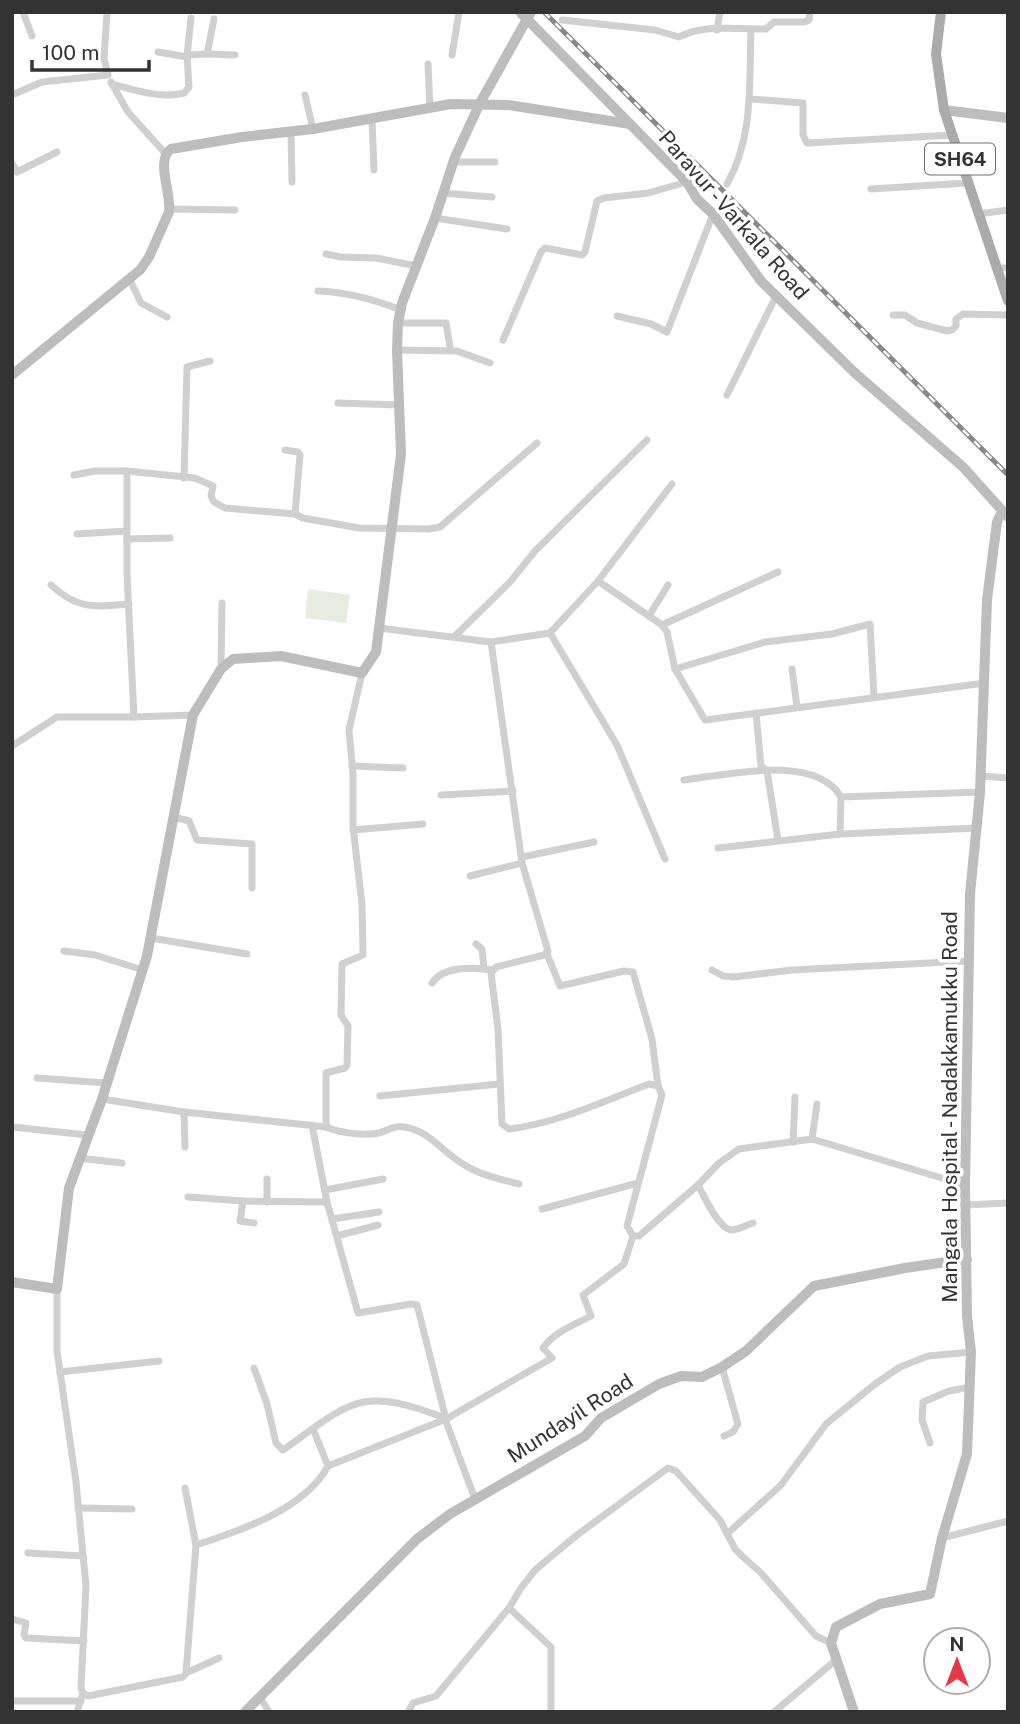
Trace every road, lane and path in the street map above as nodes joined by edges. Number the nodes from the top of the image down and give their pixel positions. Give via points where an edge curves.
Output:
1 (23, 12) edge
2 (107, 12) edge
3 (458, 12) edge
4 (719, 12) edge
5 (810, 12) edge
6 (941, 12) edge
7 (526, 15) edge
8 (191, 18) dead end
9 (214, 19) dead end
10 (562, 20) dead end
11 (751, 29) junction
12 (717, 30) junction
13 (32, 36) dead end
14 (158, 52) dead end
15 (206, 54) junction
16 (235, 55) dead end
17 (452, 55) dead end
18 (188, 56) junction
19 (428, 64) dead end
20 (108, 75) junction
21 (112, 84) junction
22 (12, 95) edge
23 (305, 95) dead end
24 (751, 99) junction
25 (480, 103) junction
26 (430, 108) junction
27 (944, 110) junction
28 (1008, 118) edge
29 (372, 119) junction
30 (630, 124) junction
31 (313, 130) junction
32 (291, 133) junction
33 (953, 135) junction
34 (57, 152) dead end
35 (165, 153) junction
36 (454, 162) junction
37 (495, 162) dead end
38 (12, 163) edge
39 (374, 170) dead end
40 (292, 182) dead end
41 (687, 183) junction
42 (967, 183) junction
43 (727, 184) dead end
44 (871, 189) dead end
45 (442, 193) junction
46 (492, 197) dead end
47 (170, 209) junction
48 (235, 209) dead end
49 (1008, 210) edge
50 (713, 214) junction
51 (978, 214) junction
52 (435, 218) junction
53 (507, 229) dead end
54 (326, 254) dead end
55 (417, 266) junction
56 (996, 268) junction
57 (1008, 268) edge
58 (129, 278) junction
59 (318, 291) dead end
60 (776, 296) junction
61 (1008, 301) edge
62 (401, 310) junction
63 (893, 315) dead end
64 (1008, 315) edge
65 (617, 316) dead end
66 (167, 317) dead end
67 (398, 323) junction
68 (503, 340) dead end
69 (450, 347) dead end
70 (397, 350) junction
71 (210, 361) dead end
72 (490, 363) dead end
73 (12, 375) edge
74 (727, 395) dead end
75 (338, 403) dead end
76 (400, 405) junction
77 (648, 440) dead end
78 (537, 443) dead end
79 (285, 450) dead end
80 (127, 471) junction
81 (74, 475) dead end
82 (184, 478) junction
83 (672, 484) dead end
84 (295, 514) junction
85 (1005, 514) edge
86 (392, 530) junction
87 (77, 534) dead end
88 (126, 535) junction
89 (170, 538) dead end
90 (778, 572) dead end
91 (598, 581) junction
92 (51, 585) dead end
93 (668, 585) dead end
94 (222, 603) dead end
95 (129, 604) junction
96 (649, 616) junction
97 (662, 625) junction
98 (379, 628) junction
99 (550, 633) junction
100 (455, 636) junction
101 (491, 642) junction
102 (221, 669) junction
103 (675, 669) junction
104 (792, 669) dead end
105 (362, 673) junction
106 (985, 683) junction
107 (874, 696) junction
108 (797, 707) junction
109 (756, 713) junction
110 (193, 715) junction
111 (134, 718) junction
112 (12, 746) edge
113 (352, 766) junction
114 (403, 768) dead end
115 (767, 771) junction
116 (981, 776) junction
117 (1008, 778) edge
118 (684, 780) dead end
119 (513, 791) junction
120 (980, 792) junction
121 (441, 795) dead end
122 (841, 797) junction
123 (174, 817) junction
124 (423, 824) dead end
125 (978, 828) junction
126 (353, 830) junction
127 (840, 834) junction
128 (778, 840) junction
129 (594, 842) dead end
130 (718, 848) dead end
131 (665, 859) dead end
132 (522, 860) junction
133 (470, 876) dead end
134 (252, 888) dead end
135 (151, 938) junction
136 (476, 944) dead end
137 (64, 951) dead end
138 (247, 954) dead end
139 (547, 954) junction
140 (968, 961) junction
141 (488, 969) junction
142 (143, 970) junction
143 (712, 970) dead end
144 (432, 983) dead end
145 (37, 1078) dead end
146 (106, 1083) junction
147 (499, 1084) junction
148 (658, 1086) junction
149 (380, 1096) dead end
150 (796, 1097) dead end
151 (102, 1099) junction
152 (817, 1104) dead end
153 (184, 1112) junction
154 (312, 1125) junction
155 (12, 1127) edge
156 (326, 1127) junction
157 (87, 1135) junction
158 (812, 1139) junction
159 (793, 1142) junction
160 (185, 1147) dead end
161 (79, 1158) junction
162 (122, 1163) dead end
163 (268, 1179) dead end
164 (383, 1179) dead end
165 (638, 1183) junction
166 (519, 1184) dead end
167 (698, 1185) junction
168 (964, 1185) junction
169 (325, 1190) junction
170 (188, 1196) dead end
171 (243, 1201) junction
172 (268, 1202) junction
173 (327, 1202) junction
174 (1008, 1203) edge
175 (966, 1206) junction
176 (542, 1209) dead end
177 (379, 1212) dead end
178 (332, 1219) junction
179 (254, 1223) dead end
180 (752, 1223) dead end
181 (378, 1225) dead end
182 (337, 1236) junction
183 (633, 1236) junction
184 (967, 1259) junction
185 (12, 1282) edge
186 (57, 1289) junction
187 (971, 1352) junction
188 (159, 1361) dead end
189 (722, 1367) junction
190 (254, 1368) dead end
191 (60, 1371) junction
192 (971, 1387) junction
193 (445, 1419) junction
194 (313, 1429) junction
195 (724, 1436) dead end
196 (930, 1443) dead end
197 (328, 1466) junction
198 (186, 1488) dead end
199 (475, 1499) junction
200 (78, 1508) junction
201 (132, 1509) dead end
202 (1008, 1521) edge
203 (728, 1533) junction
204 (942, 1538) junction
205 (196, 1545) junction
206 (28, 1553) dead end
207 (83, 1556) junction
208 (509, 1608) junction
209 (12, 1619) edge
210 (83, 1641) junction
211 (831, 1643) junction
212 (219, 1658) dead end
213 (836, 1660) junction
214 (186, 1673) junction
215 (83, 1693) junction
216 (260, 1697) junction
217 (12, 1701) edge
218 (81, 1702) junction
219 (78, 1712) edge
220 (246, 1712) edge
221 (269, 1712) edge
222 (408, 1712) edge
223 (551, 1712) edge
224 (774, 1712) edge
225 (854, 1712) edge

1 - 13 street
2 - 20 street via 104,58
3 - 17 street
4 - 12 street
5 - 11 street via 804,22 774,22 766,29
6 - 27 main road, SH64 via 936,54
7 - 25 main road
7 - 30 main road, Paravur - Varkala Road
8 - 18 street
9 - 15 street
10 - 12 street via 679,37 693,29
11 - 12 street
11 - 24 street
14 - 18 street
15 - 16 street
15 - 18 street
18 - 21 street via 188,87 180,94
19 - 26 street
20 - 21 street
20 - 22 street via 42,82
21 - 35 street via 128,112
23 - 31 street
24 - 33 street via 803,103 807,144
24 - 43 street via 743,149
25 - 26 main road
25 - 30 main road
25 - 36 main road
26 - 29 main road
27 - 28 main road
27 - 33 main road, SH64
29 - 31 main road
29 - 39 street
30 - 41 main road, Paravur - Varkala Road
31 - 32 main road
32 - 35 main road via 190,145
32 - 40 street
33 - 42 main road, SH64
34 - 38 street via 17,172
35 - 47 main road
36 - 37 street
36 - 45 main road
41 - 50 main road, Paravur - Varkala Road
41 - 68 street via 597,201 585,252 545,248 541,252
42 - 44 street
42 - 51 main road, SH64
45 - 46 street
45 - 52 main road
47 - 48 street
47 - 58 main road via 149,257
49 - 51 street
50 - 60 main road, Paravur - Varkala Road
50 - 65 street via 667,332
51 - 56 main road, SH64
52 - 53 street
52 - 55 main road
54 - 55 street
55 - 62 main road
56 - 57 street
56 - 61 main road, SH64
58 - 66 street via 141,303
58 - 73 main road
59 - 62 street via 359,295
60 - 74 street
60 - 85 main road, Paravur - Varkala Road via 855,373 963,467
62 - 67 main road
63 - 64 street via 947,331 963,314
67 - 69 street via 446,323
67 - 70 main road
70 - 72 street via 457,351
70 - 76 main road
71 - 82 street via 187,367
75 - 76 street
76 - 86 main road via 401,454
77 - 100 street
78 - 86 street via 440,527
79 - 84 street via 300,456
80 - 81 street
80 - 82 street
80 - 88 street
82 - 84 street via 213,486 214,502 225,508
83 - 91 street
84 - 86 street
85 - 106 main road, Mangala Hospital - Nadakkamukku Road via 997,522 987,600
86 - 98 main road
87 - 88 street
88 - 89 street
88 - 95 street
90 - 97 street
91 - 96 street
91 - 99 street
92 - 95 street via 84,606
93 - 96 street
94 - 102 street
95 - 111 street
96 - 97 street
97 - 103 street
98 - 100 street
98 - 105 main road via 376,652
99 - 101 street
99 - 131 street via 617,745
100 - 101 street
101 - 119 street
102 - 105 main road via 233,659 281,656
102 - 110 main road
103 - 107 street via 765,642 870,624
103 - 109 street via 705,720
104 - 108 street
105 - 113 street via 349,730
106 - 107 street
106 - 116 main road, Mangala Hospital - Nadakkamukku Road
107 - 108 street
108 - 109 street
109 - 115 street via 761,766
110 - 111 street
110 - 123 main road
111 - 112 street via 57,717
113 - 114 street
113 - 126 street
115 - 118 street
115 - 122 street via 812,775 835,787
115 - 128 street
116 - 117 street
116 - 120 main road, Mangala Hospital - Nadakkamukku Road
119 - 121 street
119 - 132 street
120 - 122 street
120 - 125 main road, Mangala Hospital - Nadakkamukku Road
122 - 127 street
123 - 134 street via 189,821 197,840 252,844
123 - 135 main road
124 - 126 street
125 - 127 street
125 - 140 main road, Mangala Hospital - Nadakkamukku Road
126 - 156 street via 363,955 342,964 341,1015 348,1026 347,1065 326,1073
127 - 128 street
128 - 130 street
129 - 132 street
132 - 133 street
132 - 139 street
135 - 138 street
135 - 142 main road
136 - 141 street via 482,948
137 - 142 street via 96,955
139 - 141 street
139 - 148 street via 561,986 633,972 652,1039
140 - 143 street via 734,976
140 - 168 main road, Mangala Hospital - Nadakkamukku Road
141 - 144 street via 441,973
141 - 147 street via 499,1042
142 - 146 main road
145 - 146 street
146 - 151 main road
147 - 148 street via 502,1124 509,1129 559,1118 649,1083
147 - 149 street
148 - 165 street via 662,1094
150 - 159 street
151 - 153 street
151 - 157 main road
152 - 158 street
153 - 154 street
153 - 160 street
154 - 156 street
154 - 169 street
155 - 157 street
156 - 166 street via 337,1132 380,1133 392,1126 424,1133 462,1164
157 - 161 main road
158 - 159 street
158 - 168 street
159 - 167 street via 739,1149
161 - 162 street
161 - 186 main road via 69,1188
163 - 172 street
164 - 169 street
165 - 176 street
165 - 183 street via 627,1226
167 - 180 street via 726,1228
167 - 183 street via 639,1236
168 - 175 main road, Mangala Hospital - Nadakkamukku Road
169 - 173 street
170 - 171 street
171 - 172 street
171 - 179 street via 240,1221
172 - 173 street
173 - 178 street
174 - 175 street
175 - 184 main road, Mangala Hospital - Nadakkamukku Road
177 - 178 street
178 - 182 street
181 - 182 street
182 - 193 street via 358,1314 417,1305
183 - 193 street via 624,1264 583,1295 591,1316 548,1340 543,1348 552,1358
184 - 187 main road, Mangala Hospital - Nadakkamukku Road
184 - 189 main road, Mundayil Road via 814,1286 746,1351
185 - 186 main road
186 - 191 street
187 - 192 main road, Mangala Hospital - Nadakkamukku Road
187 - 203 street via 928,1356 875,1384 826,1424 781,1485
188 - 191 street
189 - 195 street via 738,1422 733,1432
189 - 199 main road, Mundayil Road via 702,1377 681,1376 659,1384 601,1418 585,1436
190 - 194 street via 276,1443 283,1450
191 - 200 street
192 - 196 street via 923,1402 922,1420
192 - 204 main road, Mangala Hospital - Nadakkamukku Road via 966,1464
193 - 194 street via 400,1403 369,1400 341,1409
193 - 197 street
193 - 199 street
194 - 197 street
197 - 205 street via 321,1479 278,1513 245,1530
198 - 205 street
199 - 216 main road, Mundayil Road via 417,1539
200 - 201 street
200 - 207 street
202 - 204 street
203 - 208 street via 676,1471 668,1468 535,1570
203 - 211 street via 735,1549 817,1636
204 - 211 main road, Mangala Hospital - Nadakkamukku Road via 930,1594 880,1604 836,1627
205 - 214 street
206 - 207 street
207 - 210 street
208 - 222 street via 436,1696 414,1703
208 - 223 street via 551,1647
209 - 210 street via 26,1622 27,1638
210 - 215 street
211 - 213 main road
212 - 214 street
213 - 224 street
213 - 225 main road
214 - 215 street via 133,1689
215 - 218 street
216 - 220 main road, Mundayil Road
216 - 221 street
217 - 218 street
218 - 219 street

